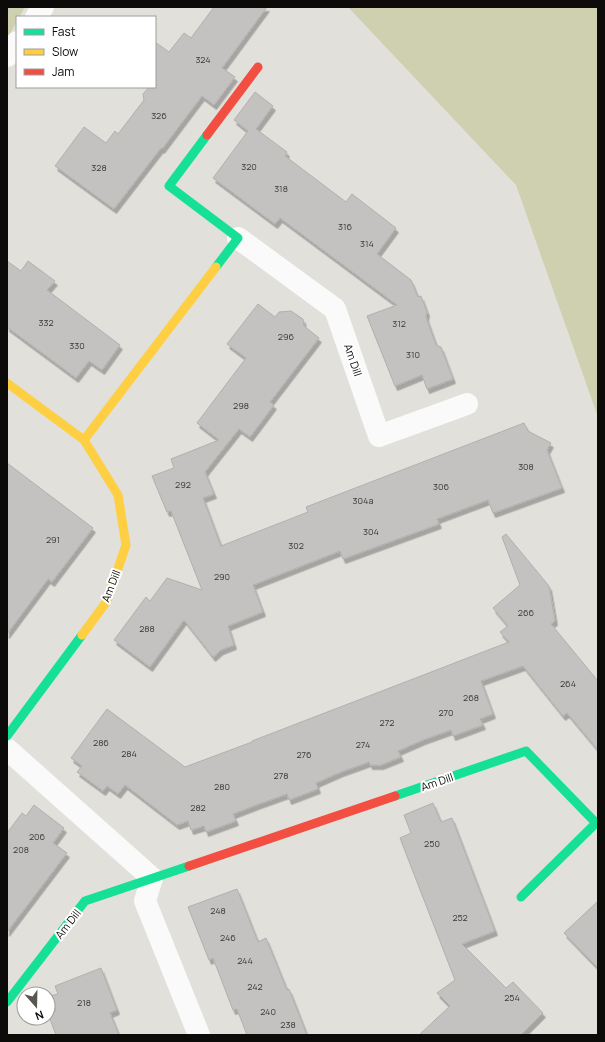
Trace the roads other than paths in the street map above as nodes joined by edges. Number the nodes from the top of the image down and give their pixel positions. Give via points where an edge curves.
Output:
1 (43, 7) edge
2 (37, 16) edge
3 (16, 43) edge
4 (7, 56) edge
5 (258, 67) dead end
6 (238, 238) junction
7 (7, 383) edge
8 (467, 404) dead end
9 (84, 440) junction
10 (7, 736) edge
11 (7, 749) edge
12 (152, 878) junction
13 (521, 897) dead end
14 (7, 1002) edge
15 (199, 1035) edge

1 - 2 street
3 - 4 street
5 - 6 street, Am Dill via 170,186
6 - 8 street, Am Dill via 335,310 379,436
6 - 9 street
7 - 9 street, Am Dill
9 - 10 street, Am Dill via 118,495 126,545 107,601
11 - 12 street
12 - 13 street, Am Dill via 526,751 596,823
12 - 14 street, Am Dill via 85,901
12 - 15 street via 145,901

